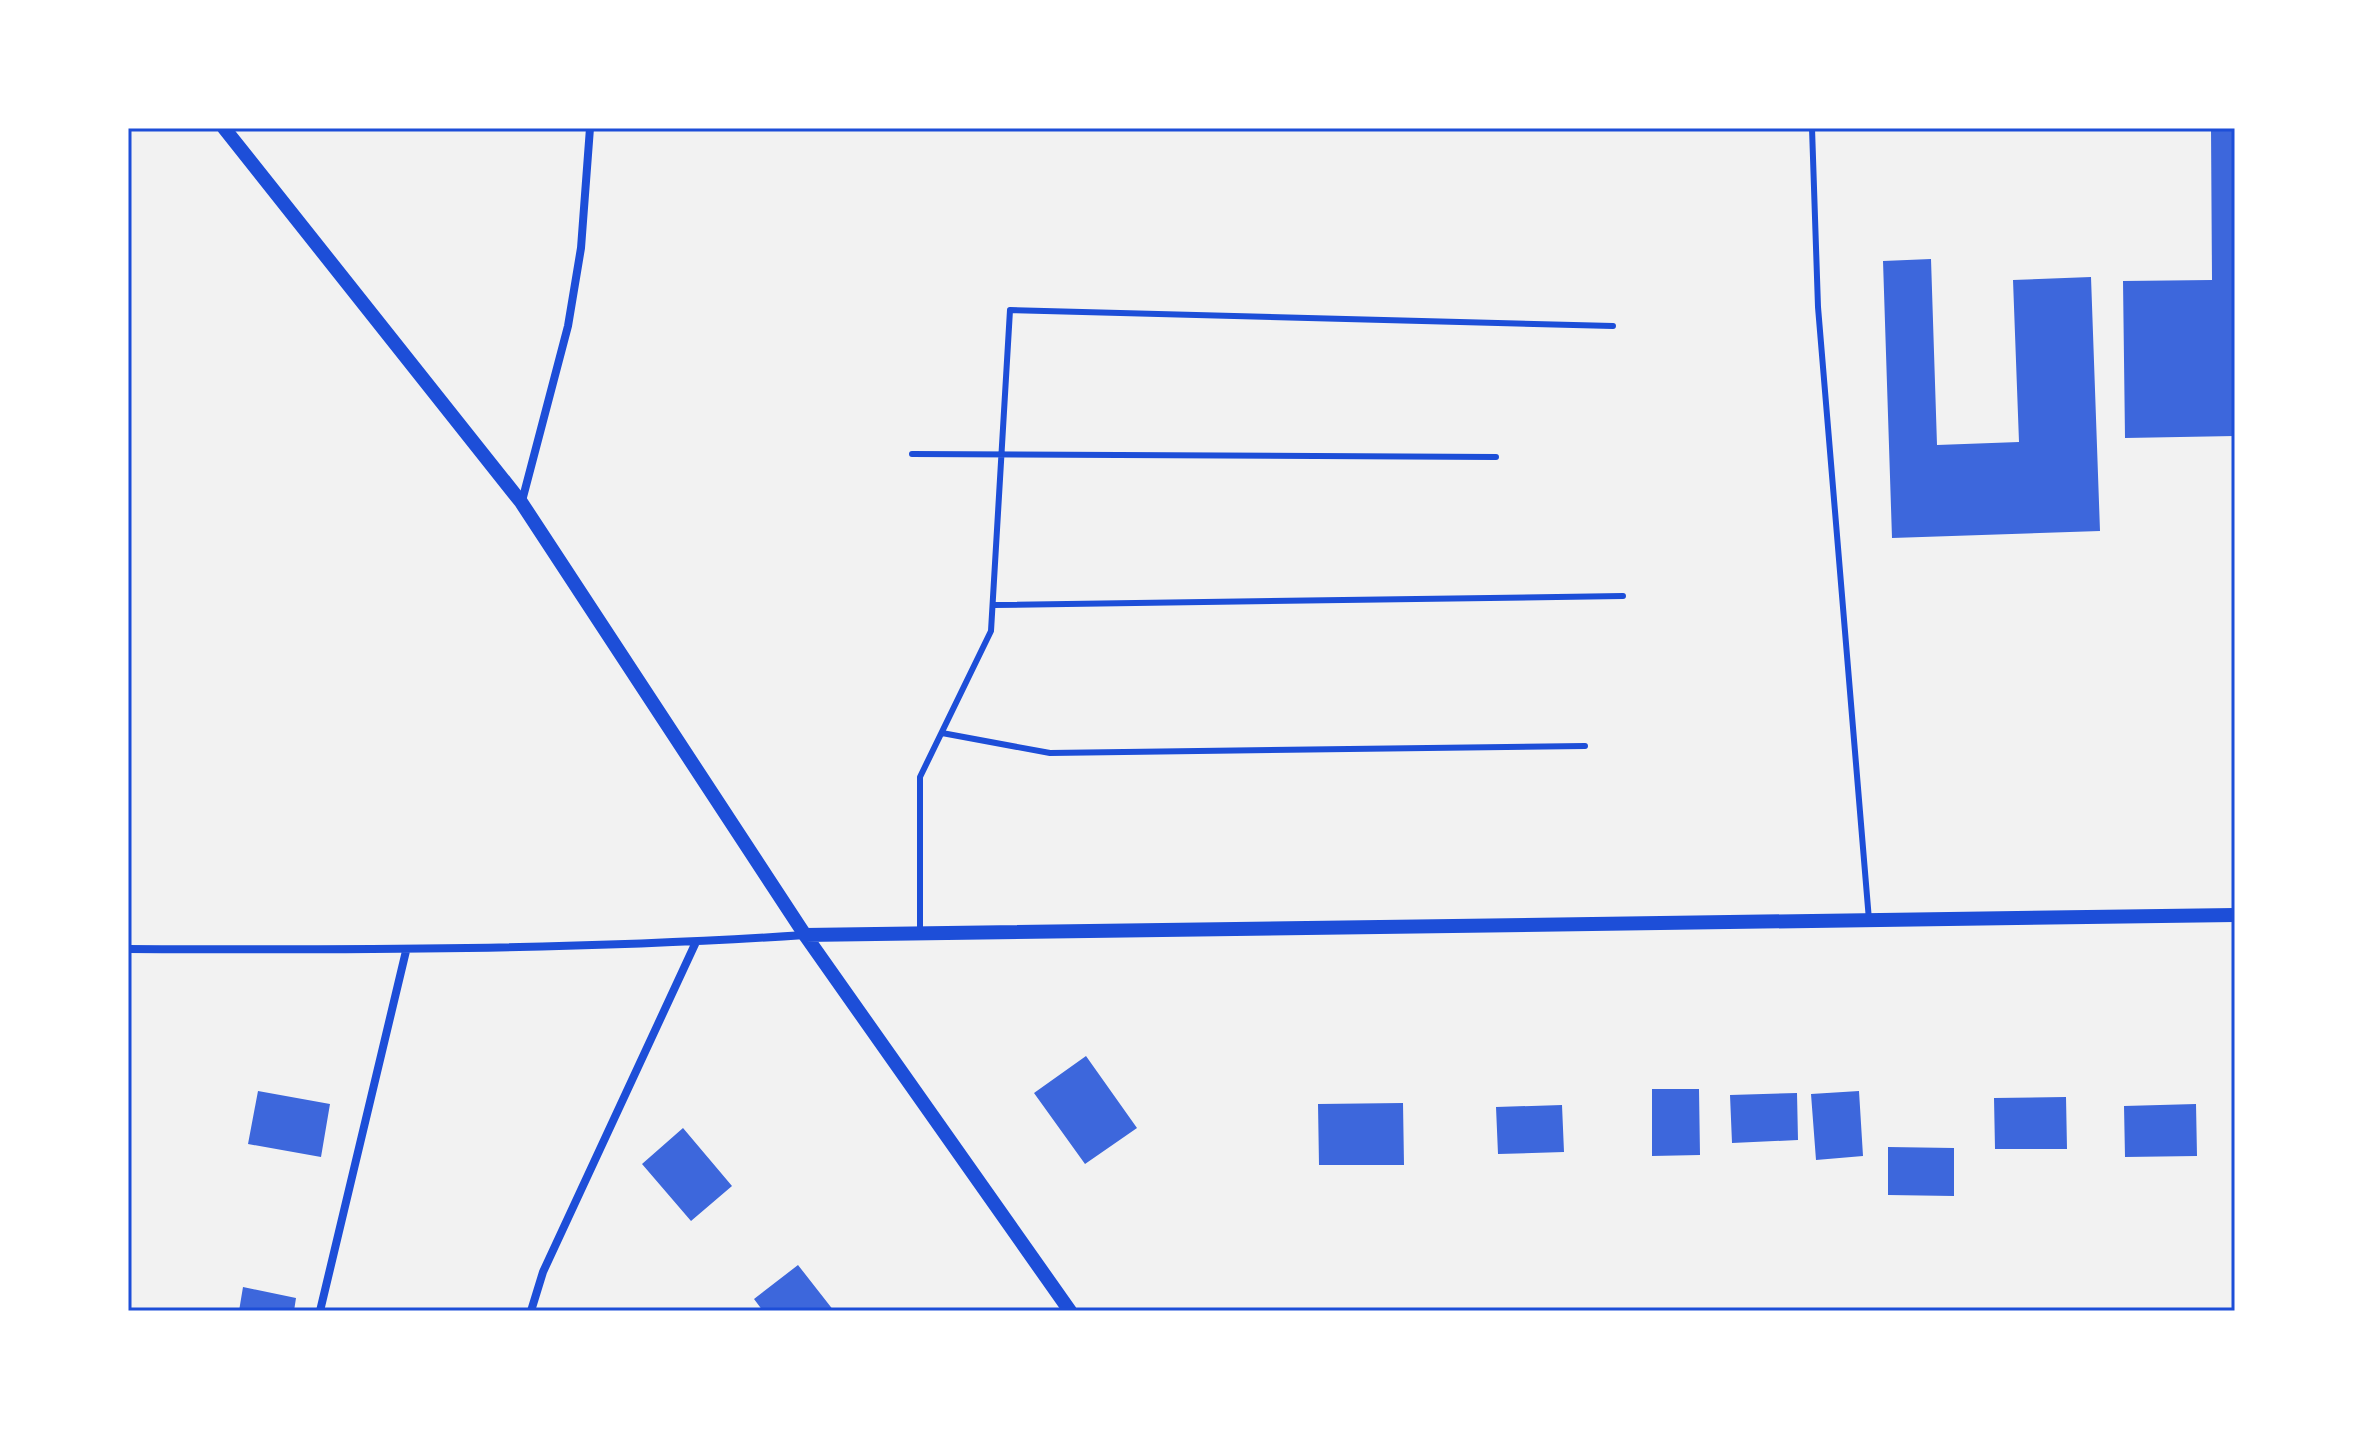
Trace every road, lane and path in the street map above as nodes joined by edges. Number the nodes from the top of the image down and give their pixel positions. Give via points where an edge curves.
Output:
1 (224, 128) edge
2 (590, 128) edge
3 (1812, 128) edge
4 (1613, 326) dead end
5 (912, 454) dead end
6 (1001, 454) junction
7 (1496, 457) dead end
8 (521, 502) junction
9 (1623, 596) dead end
10 (993, 605) junction
11 (942, 733) junction
12 (1585, 746) dead end
13 (2235, 915) edge
14 (1869, 920) junction
15 (920, 934) junction
16 (805, 935) junction
17 (696, 942) junction
18 (128, 949) edge
19 (406, 951) junction
20 (320, 1311) edge
21 (531, 1311) edge
22 (1070, 1311) edge

1 - 8 street
2 - 8 street via 581,248 568,326
3 - 14 lane via 1818,307
4 - 6 lane via 1010,310
5 - 6 lane
6 - 7 lane
6 - 10 lane
8 - 16 street
9 - 10 lane
10 - 11 lane via 991,631
11 - 12 lane via 1050,753
11 - 15 lane via 920,777
13 - 14 street
14 - 15 street
15 - 16 street
16 - 17 street
16 - 22 street
17 - 19 street
17 - 21 street via 543,1272
18 - 19 street
19 - 20 street

